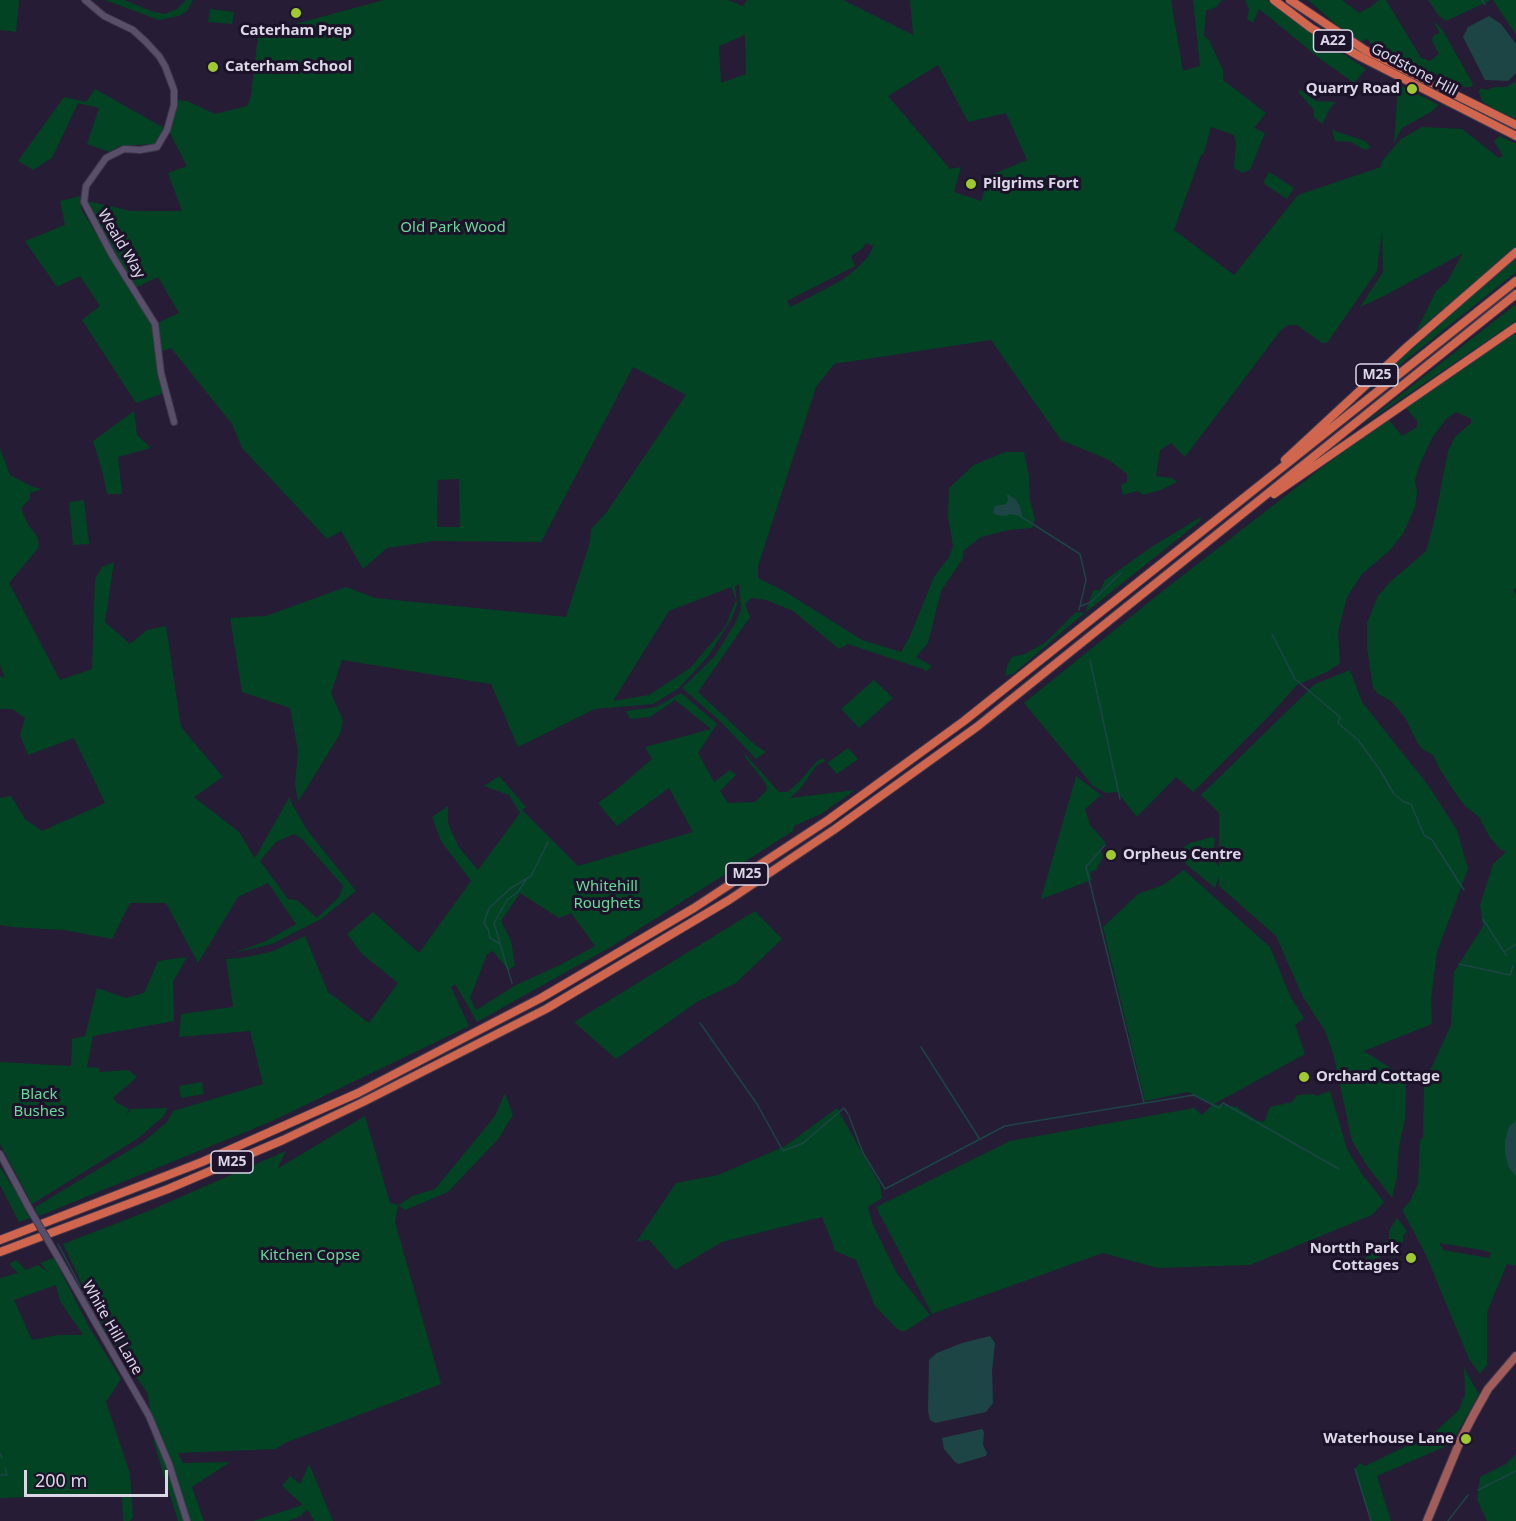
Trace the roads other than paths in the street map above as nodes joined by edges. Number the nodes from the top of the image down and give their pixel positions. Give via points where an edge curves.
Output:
1 (85, 0) edge
2 (1274, 0) edge
3 (1290, 0) edge
4 (1516, 125) edge
5 (1516, 136) edge
6 (1516, 252) edge
7 (1516, 280) edge
8 (1516, 294) edge
9 (1516, 327) edge
10 (174, 422) dead end
11 (1241, 501) junction
12 (1232, 521) junction
13 (0, 1154) edge
14 (0, 1240) edge
15 (0, 1252) edge
16 (1516, 1356) edge
17 (187, 1521) edge
18 (1428, 1521) edge

1 - 10 street, Weald Way via 104,16 133,30 159,56 174,90 167,130 157,147 124,149 106,158 86,186 84,202 155,324 160,373
2 - 5 highway, Godstone Hill / A22 via 1311,28 1359,56
3 - 4 highway, Godstone Hill / A22 via 1365,50
6 - 11 highway, M25
7 - 11 highway, M25
8 - 12 highway, M25
9 - 12 highway, M25
11 - 14 highway, M25 via 906,765 794,843 642,940 487,1028 315,1113 202,1162
12 - 15 highway, M25 via 917,771 746,889 602,977 419,1075 283,1140 143,1199
13 - 17 street, White Hill Lane, bridge via 149,1416
16 - 18 main road via 1488,1389 1461,1439

